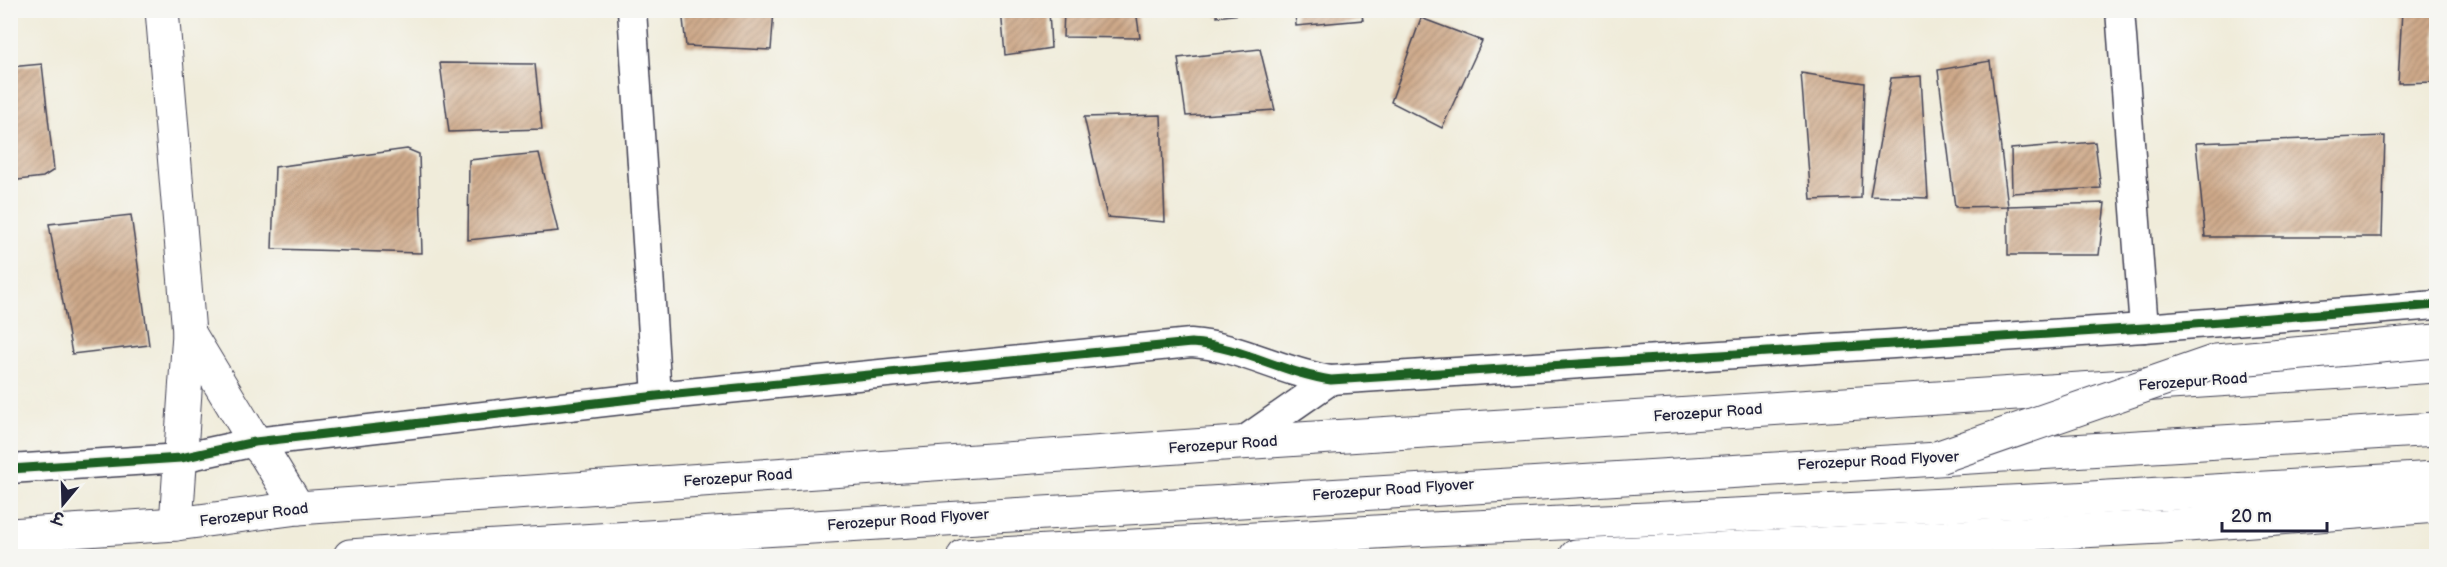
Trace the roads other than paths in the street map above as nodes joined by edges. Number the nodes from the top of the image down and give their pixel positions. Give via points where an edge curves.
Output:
1 (162, 10) edge
2 (632, 10) edge
3 (2120, 10) edge
4 (2436, 305) edge
5 (2144, 328) junction
6 (189, 333) junction
7 (2436, 341) edge
8 (2436, 366) edge
9 (1331, 380) junction
10 (657, 396) junction
11 (2436, 429) edge
12 (255, 442) junction
13 (1239, 444) junction
14 (1939, 457) junction
15 (181, 458) junction
16 (10, 469) edge
17 (2436, 478) edge
18 (2074, 499) junction
19 (2436, 506) edge
20 (298, 508) junction
21 (176, 524) junction
22 (10, 535) edge
23 (1953, 547) edge
24 (350, 556) edge
25 (964, 556) edge
26 (1576, 556) edge

1 - 6 main road
2 - 10 street
3 - 5 street
4 - 5 street
5 - 9 street
6 - 12 main road
6 - 15 main road
7 - 14 main road, bridge via 2216,361
8 - 13 main road, Ferozepur Road
9 - 10 street via 1307,377 1233,350 1191,343
9 - 13 street
10 - 12 street
11 - 14 main road, Ferozepur Road Flyover, bridge
12 - 15 street
12 - 20 main road
13 - 20 main road, Ferozepur Road
14 - 24 main road, Ferozepur Road Flyover
15 - 16 street
15 - 21 main road
17 - 18 main road
18 - 19 main road via 2149,516
18 - 25 main road via 1410,530
19 - 23 main road via 2162,526
20 - 21 main road, Ferozepur Road
21 - 22 main road, Ferozepur Road
23 - 26 main road

